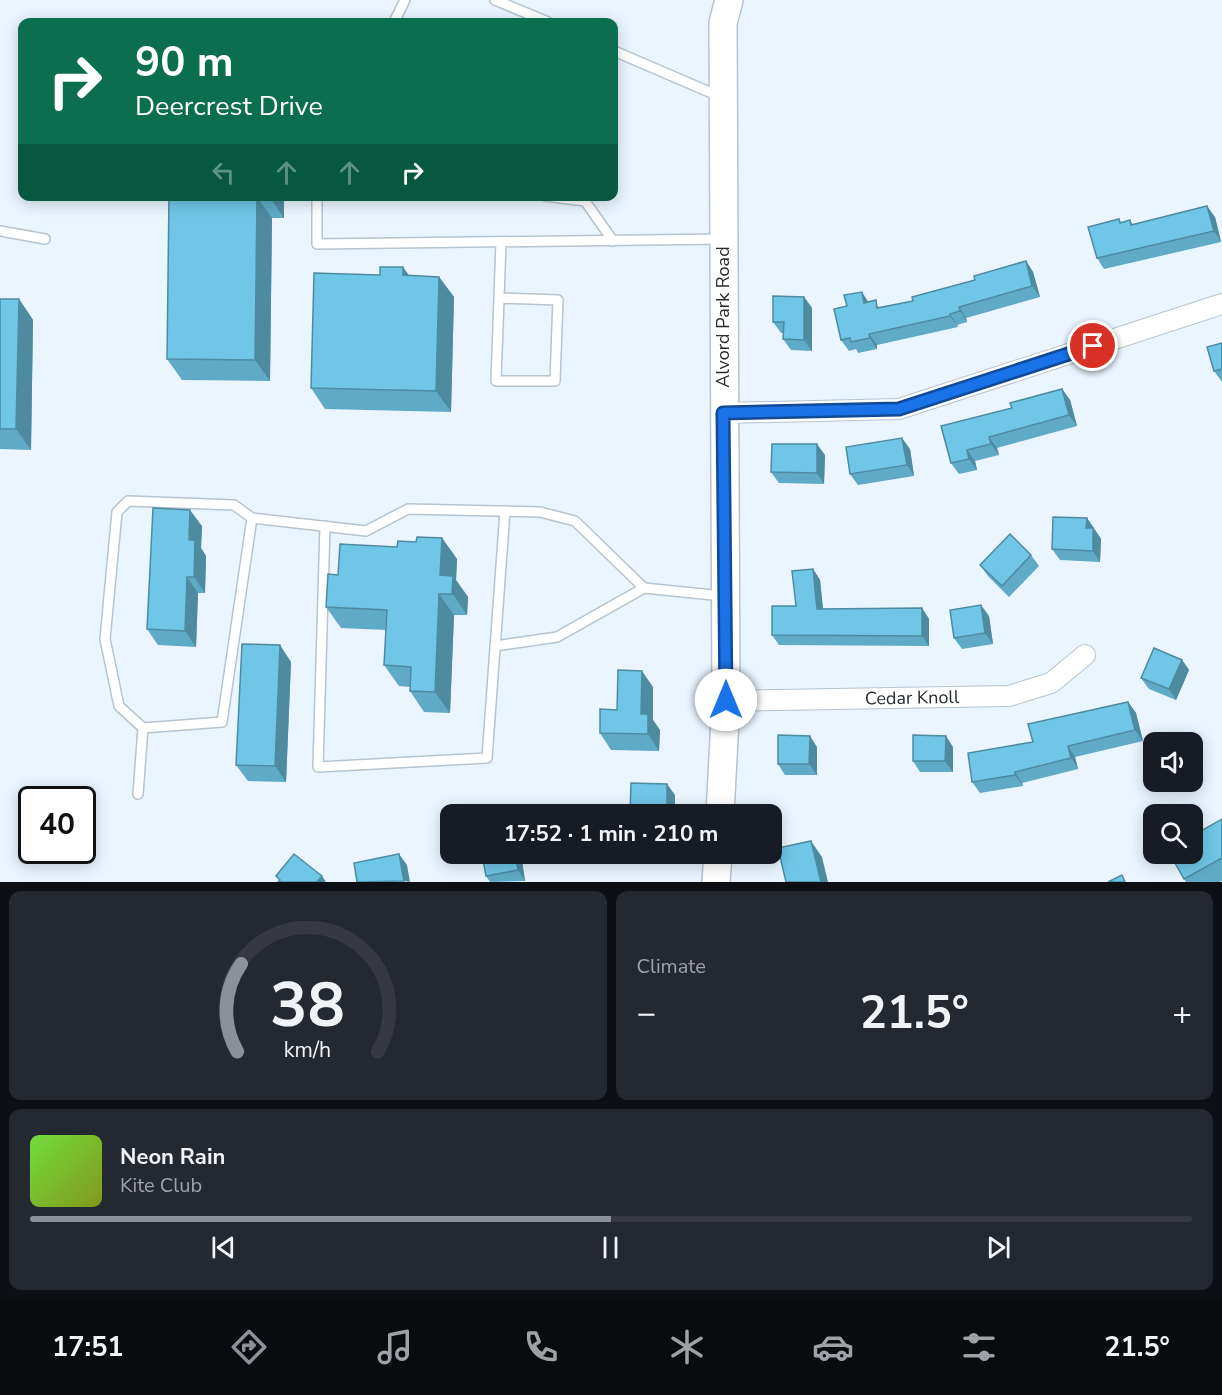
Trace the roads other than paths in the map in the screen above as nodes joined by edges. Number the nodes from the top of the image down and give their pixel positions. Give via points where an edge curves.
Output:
1 (405, 0) edge
2 (495, 0) edge
3 (729, 0) edge
4 (397, 18) edge
5 (538, 18) edge
6 (618, 53) edge
7 (723, 98) junction
8 (317, 201) edge
9 (585, 201) edge
10 (0, 231) edge
11 (45, 239) dead end
12 (723, 239) junction
13 (613, 241) junction
14 (501, 242) junction
15 (499, 298) junction
16 (1222, 304) edge
17 (723, 413) junction
18 (505, 511) junction
19 (252, 518) junction
20 (325, 526) junction
21 (644, 588) junction
22 (726, 596) junction
23 (495, 646) junction
24 (1085, 655) dead end
25 (726, 700) junction
26 (143, 728) junction
27 (138, 794) dead end
28 (721, 804) edge
29 (717, 864) edge
30 (716, 882) edge

1 - 4 lane
2 - 5 lane
3 - 7 street, Alvord Park Road via 723,24
6 - 7 lane
7 - 12 street, Alvord Park Road
8 - 14 lane via 317,244
9 - 13 lane
10 - 11 lane
12 - 13 lane
12 - 17 street, Alvord Park Road
13 - 14 lane
14 - 15 lane
15 - 15 lane via 496,381 555,381 558,300
16 - 17 street via 899,409
17 - 22 street, Alvord Park Road
18 - 20 lane via 408,509 366,531
18 - 21 lane via 540,512 575,521
18 - 23 lane
19 - 20 lane
19 - 26 lane via 222,722
19 - 26 lane via 234,505 128,501 117,512 105,639 119,706
20 - 23 lane via 318,767 487,758
21 - 22 lane
21 - 23 lane via 557,637
22 - 25 street, Alvord Park Road
24 - 25 street, Cedar Knoll via 1051,683 1010,696
25 - 28 street, Alvord Park Road
26 - 27 lane
29 - 30 street

